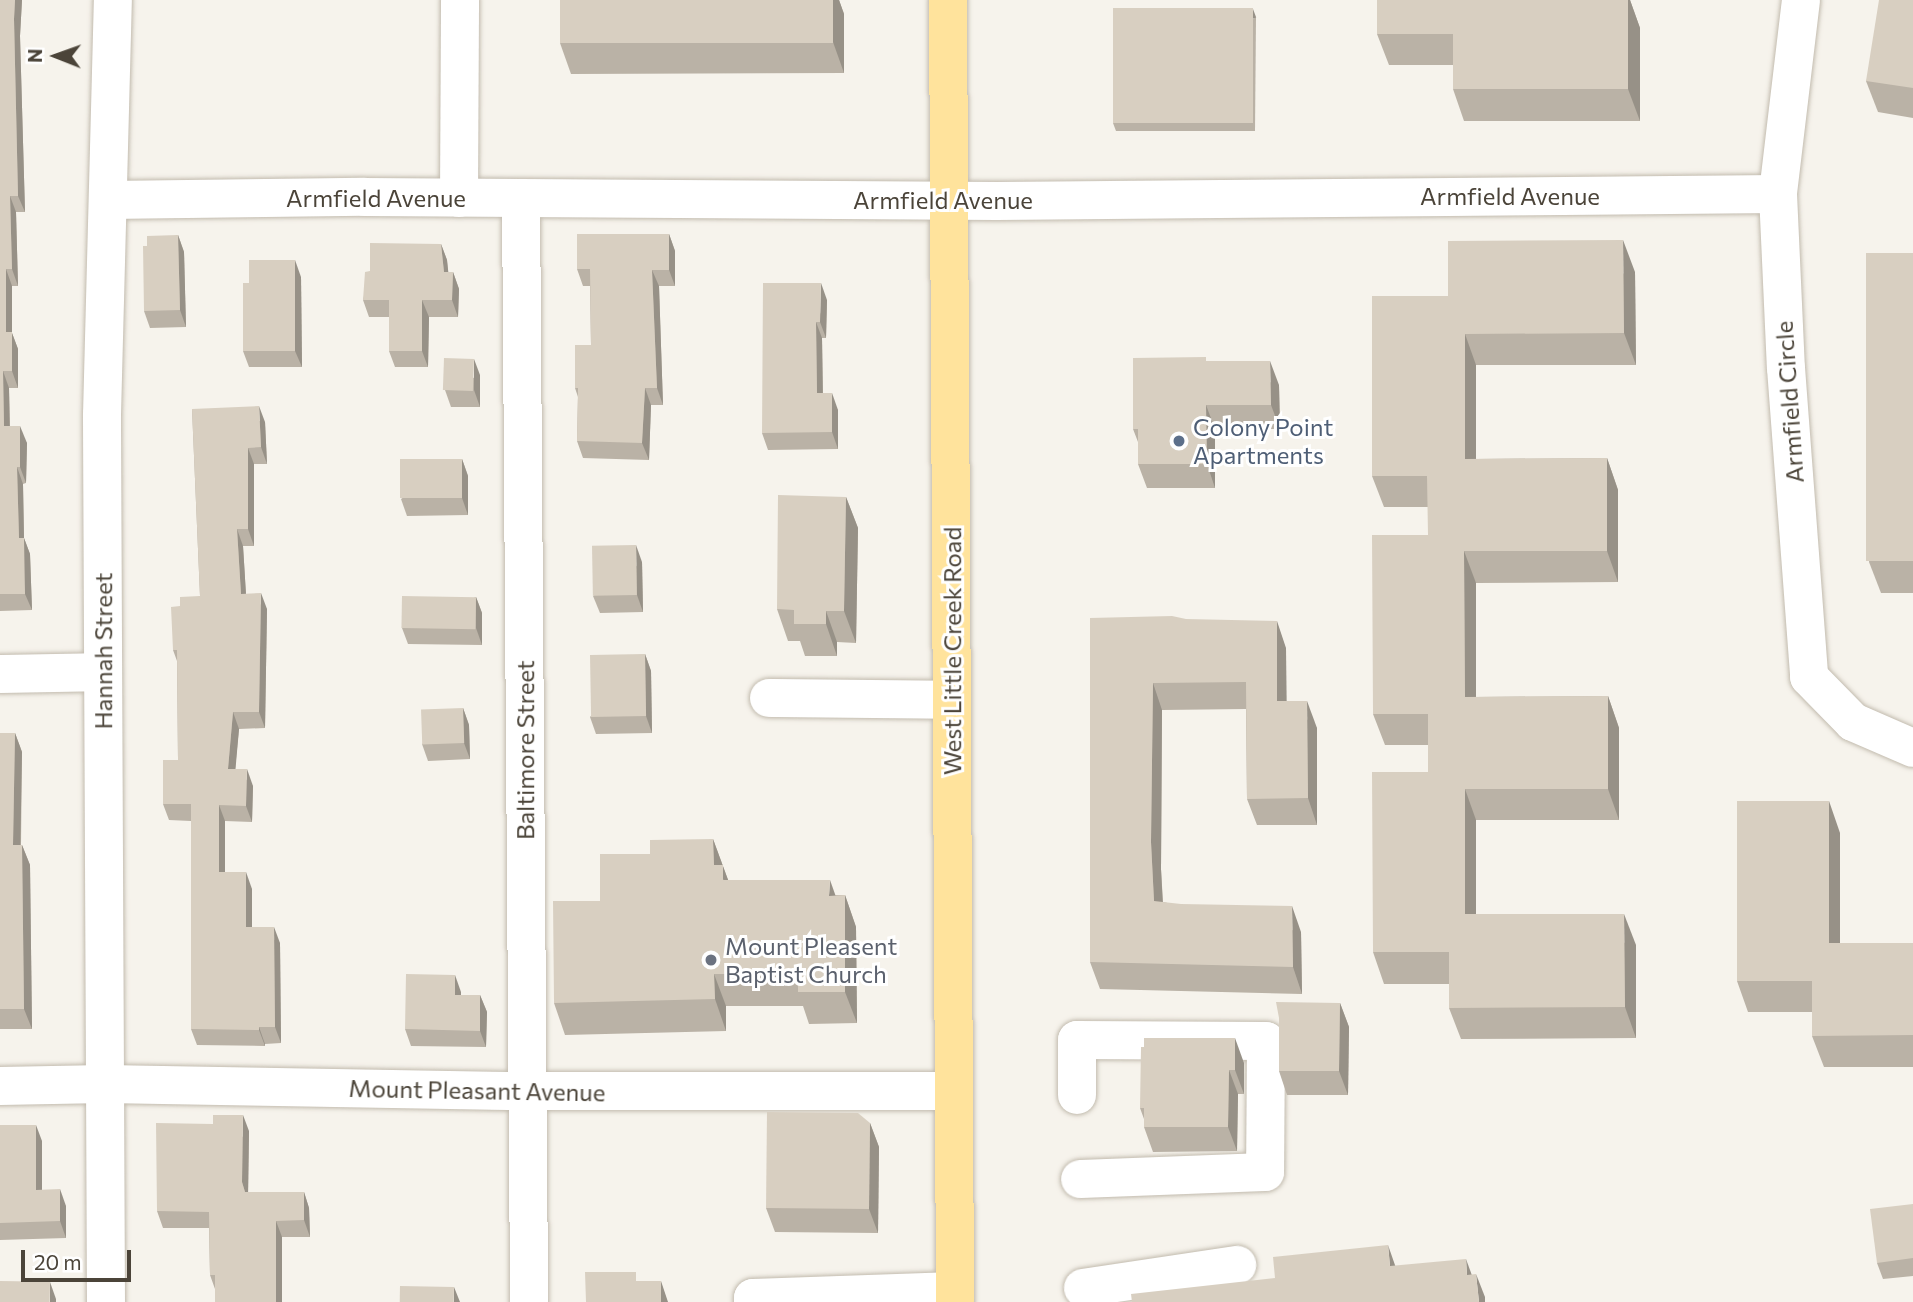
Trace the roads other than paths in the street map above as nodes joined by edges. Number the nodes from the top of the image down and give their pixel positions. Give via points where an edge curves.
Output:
1 (113, 0) edge
2 (460, 0) edge
3 (948, 0) edge
4 (1801, 0) edge
5 (1778, 194) junction
6 (459, 198) junction
7 (522, 198) junction
8 (108, 200) junction
9 (949, 201) junction
10 (103, 672) junction
11 (0, 674) edge
12 (769, 698) dead end
13 (952, 700) junction
14 (1913, 748) edge
15 (105, 1084) junction
16 (0, 1086) edge
17 (527, 1091) junction
18 (954, 1091) junction
19 (1077, 1095) dead end
20 (1080, 1179) dead end
21 (1237, 1265) dead end
22 (1083, 1288) dead end
23 (955, 1297) edge
24 (887, 1298) edge
25 (106, 1302) edge
26 (529, 1302) edge
27 (753, 1302) edge

1 - 8 street, Hannah Street
2 - 6 street
3 - 9 main road, West Little Creek Road
4 - 5 street, Armfield Circle
5 - 9 street, Armfield Avenue
5 - 14 street, Armfield Circle via 1809,677 1853,722
6 - 7 street, Armfield Avenue
6 - 8 street, Armfield Avenue
7 - 9 street, Armfield Avenue
7 - 17 street, Baltimore Street
8 - 10 street, Hannah Street via 102,415
9 - 13 main road, West Little Creek Road
10 - 11 street
10 - 15 street, Hannah Street
12 - 13 street
13 - 18 main road, West Little Creek Road
15 - 16 street, Mount Pleasant Avenue
15 - 17 street, Mount Pleasant Avenue
15 - 25 street, Hannah Street
17 - 18 street, Mount Pleasant Avenue
17 - 26 street, Baltimore Street
18 - 23 main road, West Little Creek Road
19 - 20 street via 1077,1040 1266,1041 1265,1172
21 - 22 street
23 - 24 street
24 - 27 street via 753,1298

